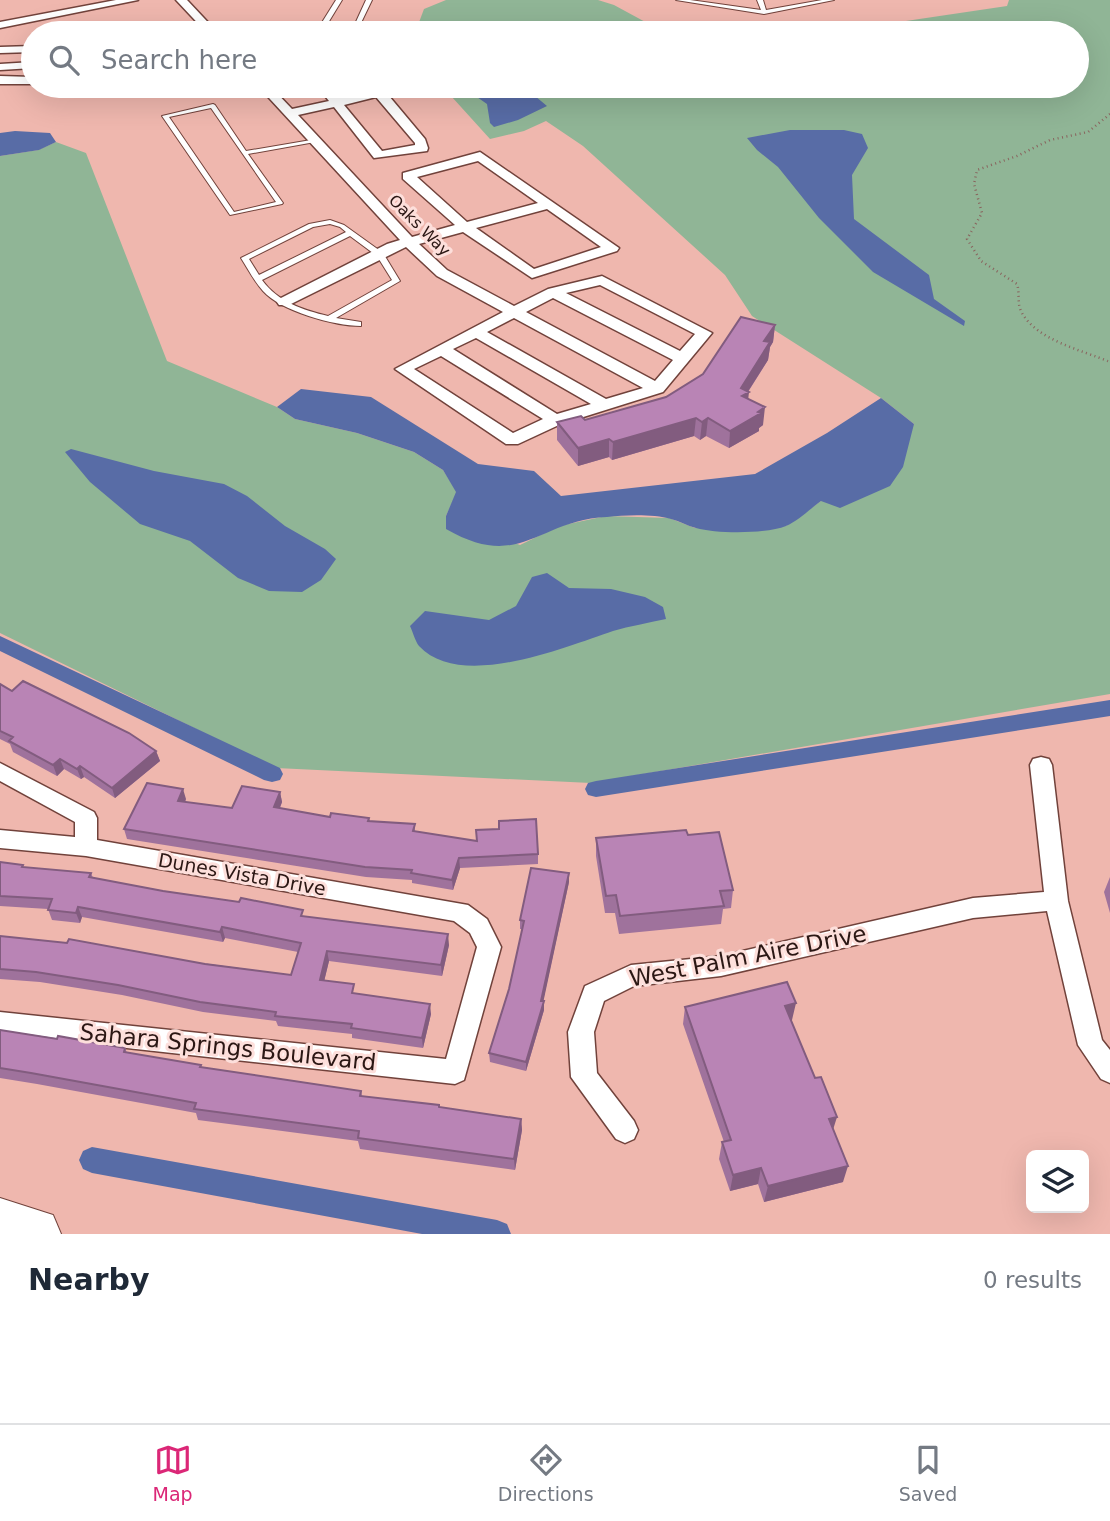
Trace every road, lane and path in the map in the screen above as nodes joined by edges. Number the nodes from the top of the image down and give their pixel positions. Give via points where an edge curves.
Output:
1 (134, 0) edge
2 (181, 0) edge
3 (339, 0) edge
4 (369, 0) edge
5 (679, 0) edge
6 (760, 0) edge
7 (831, 0) edge
8 (764, 12) junction
9 (21, 21) edge
10 (21, 21) edge
11 (201, 21) edge
12 (326, 21) edge
13 (359, 21) edge
14 (0, 25) edge
15 (21, 49) edge
16 (0, 50) edge
17 (21, 66) edge
18 (1, 75) edge
19 (21, 79) edge
20 (275, 98) edge
21 (333, 98) edge
22 (349, 98) edge
23 (384, 98) edge
24 (336, 102) junction
25 (289, 113) junction
26 (1110, 114) edge
27 (315, 140) junction
28 (244, 153) junction
29 (548, 204) junction
30 (465, 228) junction
31 (350, 233) junction
32 (411, 244) junction
33 (380, 256) junction
34 (258, 279) junction
35 (553, 292) junction
36 (284, 302) junction
37 (514, 310) junction
38 (330, 318) junction
39 (358, 324) dead end
40 (477, 332) junction
41 (443, 350) junction
42 (681, 358) junction
43 (1110, 362) edge
44 (657, 389) junction
45 (604, 405) junction
46 (555, 420) junction
47 (1041, 765) dead end
48 (0, 771) edge
49 (0, 839) edge
50 (86, 847) junction
51 (1056, 901) junction
52 (0, 1023) edge
53 (1110, 1071) edge
54 (455, 1072) joint
55 (625, 1130) dead end
56 (0, 1224) edge
57 (34, 1234) edge

1 - 9 street
2 - 11 street
3 - 12 lane
4 - 13 lane
5 - 8 lane
6 - 8 lane
7 - 8 lane
10 - 14 street
15 - 16 street
17 - 18 street
18 - 19 street
20 - 25 street, Oaks Way
21 - 24 street
22 - 24 street
23 - 24 street via 422,148 379,155
24 - 25 street
25 - 27 street, Oaks Way
26 - 43 path via 1088,132 1050,140 976,170 974,184 982,213 967,239 981,261 1017,284 1020,310 1035,327
27 - 28 lane
27 - 32 street, Oaks Way
28 - 28 lane via 213,106 165,116 232,214 280,204
29 - 30 street
29 - 30 street via 480,156 408,176
29 - 30 street via 612,248 532,274
30 - 32 street
31 - 33 lane
31 - 34 lane
31 - 34 lane via 342,226 320,222 245,258
32 - 33 street via 392,247
32 - 37 street, Oaks Way via 443,273
33 - 36 street
33 - 38 lane via 396,281
34 - 36 lane
35 - 37 street
35 - 42 street
35 - 42 street via 602,280 704,333
36 - 38 lane
37 - 40 street
37 - 44 street, Oaks Way
38 - 39 lane
40 - 41 street
40 - 45 street
41 - 46 street
41 - 46 street via 403,369 512,440
42 - 44 street
44 - 45 street
45 - 46 street
47 - 51 street
48 - 50 street via 86,818
49 - 50 street, Dunes Vista Drive
50 - 54 street, Dunes Vista Drive via 460,912 479,926 489,947
51 - 53 street via 1091,1045
51 - 55 street, West Palm Aire Drive via 973,908 721,966 631,976 594,994 581,1032 583,1077
52 - 54 street, Sahara Springs Boulevard
56 - 57 highway

